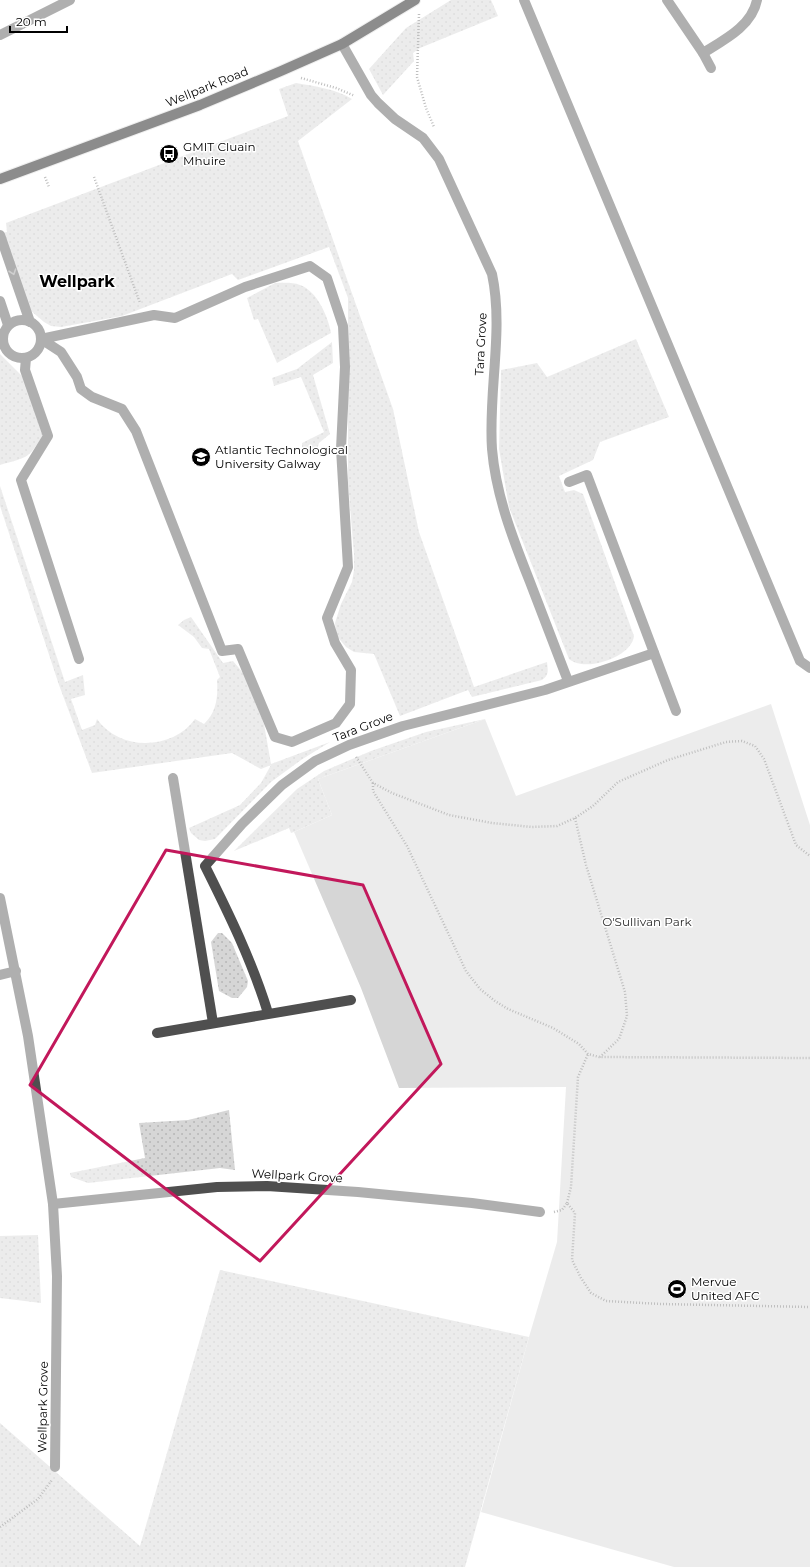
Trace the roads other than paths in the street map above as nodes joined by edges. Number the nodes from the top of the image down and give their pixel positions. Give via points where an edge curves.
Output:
1 (70, 0) edge
2 (524, 0) edge
3 (667, 0) edge
4 (757, 0) edge
5 (417, 4) edge
6 (0, 34) edge
7 (342, 44) junction
8 (703, 53) junction
9 (711, 68) dead end
10 (0, 179) edge
11 (0, 235) edge
12 (0, 301) edge
13 (30, 322) junction
14 (8, 325) junction
15 (41, 339) junction
16 (26, 358) junction
17 (569, 482) dead end
18 (654, 653) junction
19 (79, 659) dead end
20 (810, 668) edge
21 (568, 681) junction
22 (676, 710) dead end
23 (173, 778) dead end
24 (205, 866) junction
25 (187, 869) junction
26 (0, 898) edge
27 (16, 971) junction
28 (0, 975) edge
29 (351, 1000) dead end
30 (268, 1013) junction
31 (213, 1023) junction
32 (157, 1034) dead end
33 (53, 1204) junction
34 (540, 1212) road end
35 (55, 1467) road end

1 - 6 street
2 - 20 street via 800,661
3 - 8 street
4 - 8 street via 749,19 732,35
5 - 7 main road, Wellpark Road
7 - 10 main road, Wellpark Road via 200,106
7 - 21 street, Tara Grove via 371,95 395,119 423,138 435,154 492,274 497,314 491,418 494,469 511,534
8 - 9 street
11 -> 13 street
12 - 14 street
13 - 14 street via 16,320
13 - 15 street via 39,331
14 - 16 street via 2,336 5,348 14,357
15 - 15 street via 61,352 81,389 92,397 122,409 136,431 222,651 238,649 275,737 292,742 336,723 350,704 351,670 335,643 327,618 348,567 341,449 345,367 343,326 327,278 310,266 245,287 175,318 154,315
15 - 16 street via 38,349
16 - 19 street via 25,370 48,436 21,480
17 - 18 street via 587,475
18 - 21 street, Tara Grove
18 - 22 street
21 - 24 street, Tara Grove via 525,696 403,726 349,745 316,761 282,785 242,824
23 - 25 street
24 - 25 street
24 - 30 street via 242,940
25 - 31 street
26 - 27 street, Wellpark Grove
27 - 28 street
27 - 33 street, Wellpark Grove
29 - 30 street
30 - 31 street
31 - 32 street
33 - 34 street, Wellpark Grove via 217,1187 267,1186 358,1192
33 - 35 street, Wellpark Grove via 57,1276

